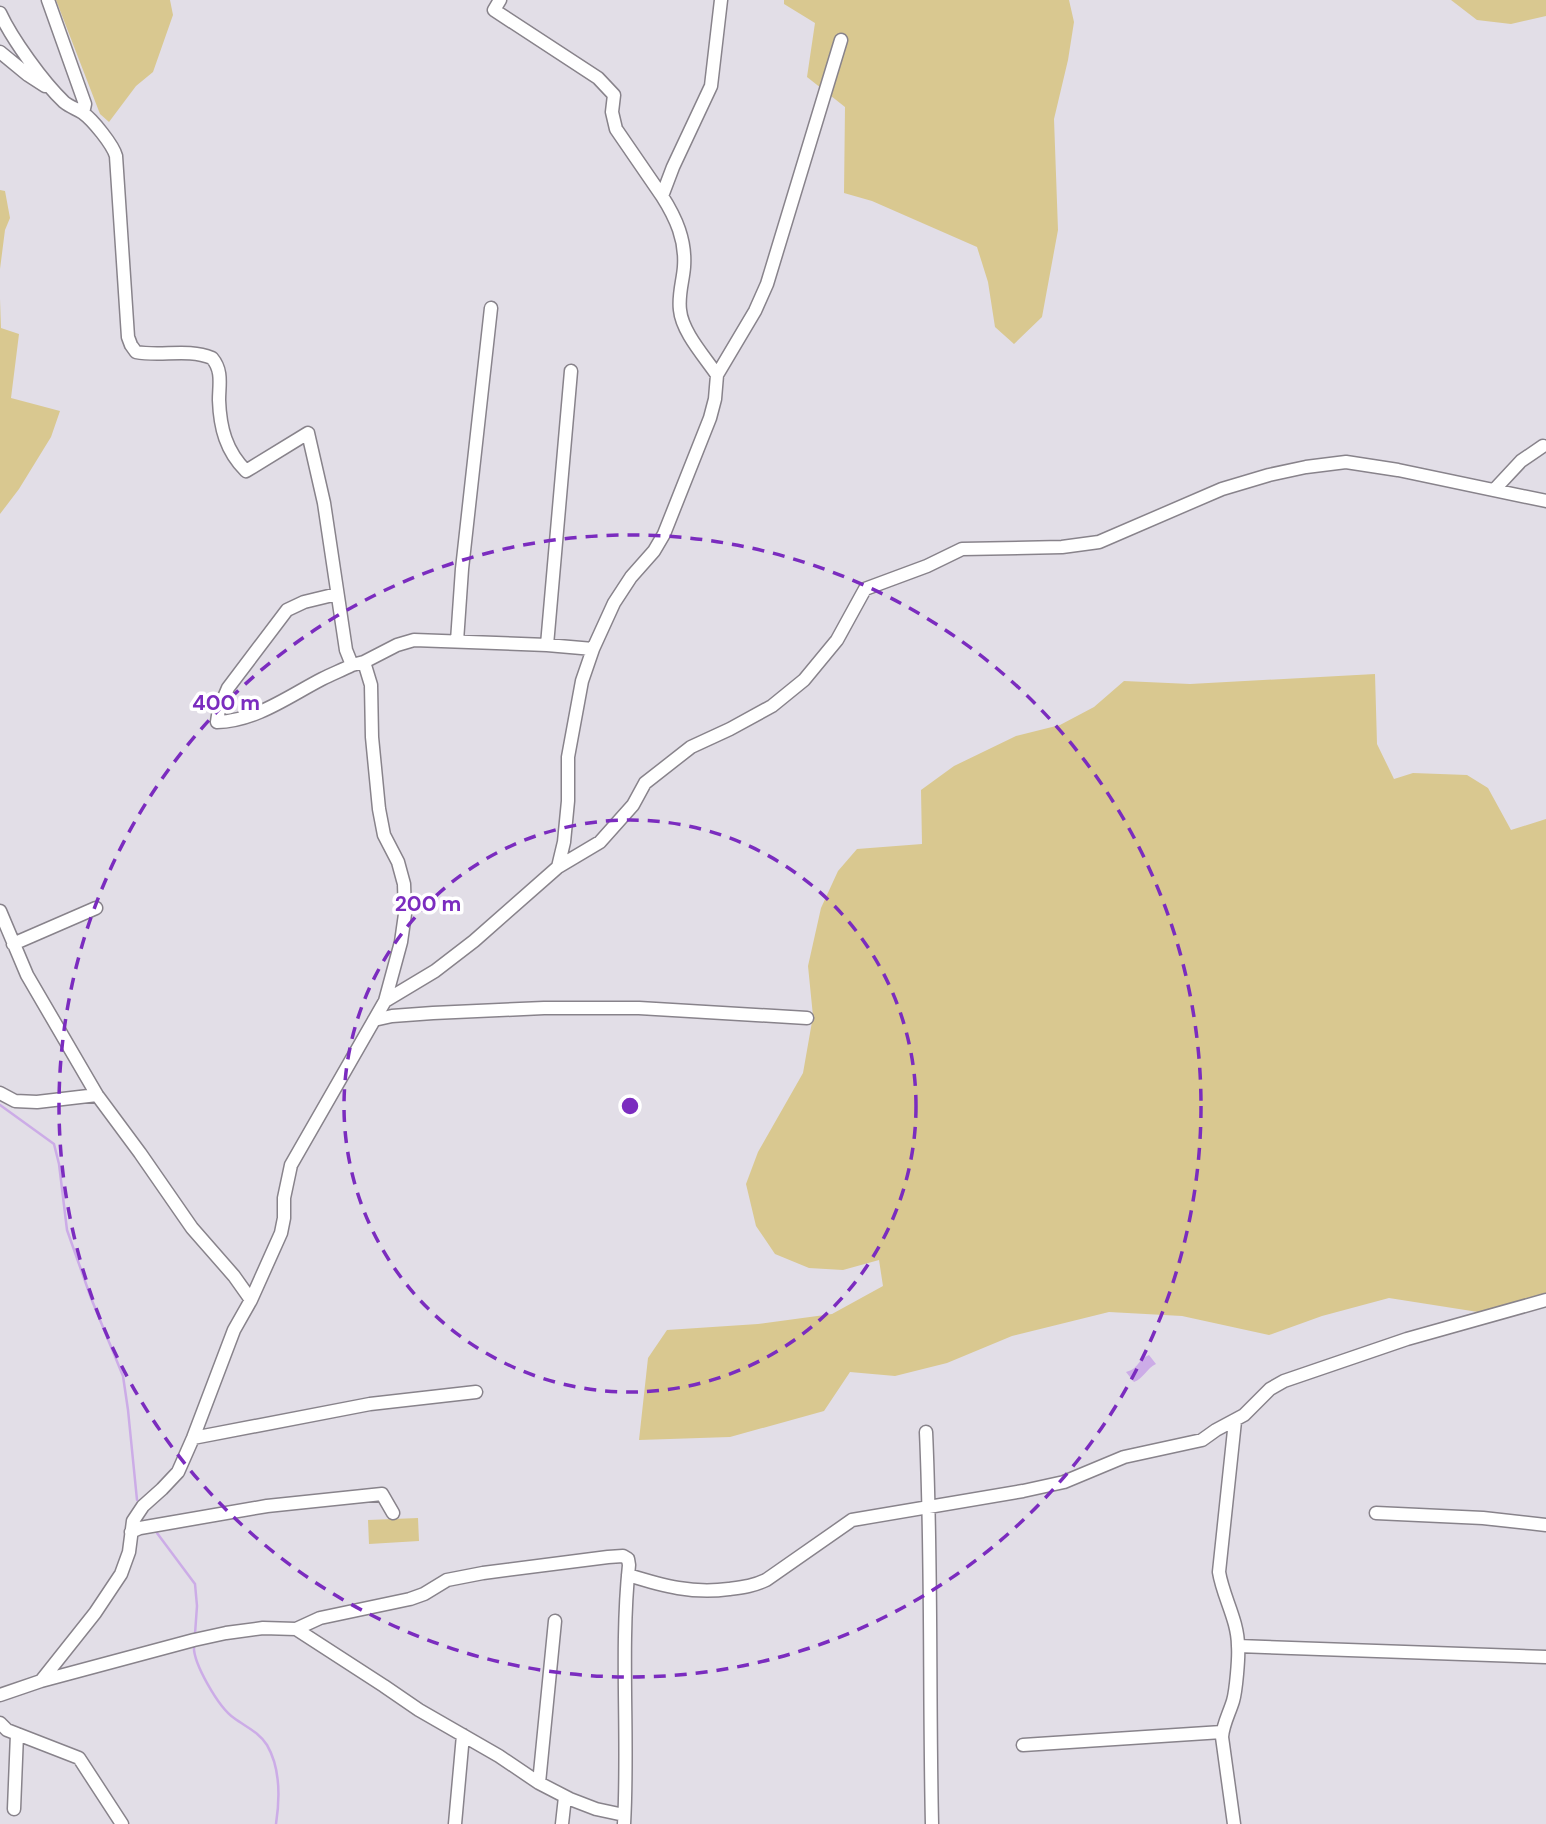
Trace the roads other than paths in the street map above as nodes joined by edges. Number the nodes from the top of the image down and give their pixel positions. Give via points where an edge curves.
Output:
1 (48, 0) edge
2 (500, 0) edge
3 (721, 0) edge
4 (0, 13) edge
5 (841, 40) dead end
6 (0, 52) edge
7 (54, 92) junction
8 (83, 113) junction
9 (662, 196) junction
10 (491, 308) dead end
11 (571, 371) dead end
12 (717, 375) junction
13 (1543, 446) dead end
14 (1494, 490) junction
15 (1546, 501) edge
16 (337, 594) junction
17 (457, 641) junction
18 (547, 645) junction
19 (593, 649) junction
20 (358, 664) junction
21 (558, 867) junction
22 (96, 908) dead end
23 (0, 911) edge
24 (13, 944) junction
25 (385, 1000) junction
26 (807, 1018) dead end
27 (374, 1020) junction
28 (0, 1093) edge
29 (97, 1096) junction
30 (251, 1300) junction
31 (1546, 1300) edge
32 (476, 1392) dead end
33 (1235, 1421) junction
34 (926, 1432) dead end
35 (193, 1438) junction
36 (929, 1507) junction
37 (393, 1513) dead end
38 (1376, 1513) dead end
39 (1546, 1525) edge
40 (136, 1530) junction
41 (628, 1575) junction
42 (555, 1622) dead end
43 (296, 1629) junction
44 (1238, 1646) junction
45 (1546, 1657) edge
46 (57, 1671) junction
47 (0, 1695) edge
48 (6, 1729) edge
49 (1223, 1732) junction
50 (463, 1735) junction
51 (1023, 1745) dead end
52 (539, 1783) junction
53 (565, 1797) junction
54 (14, 1809) dead end
55 (624, 1819) edge
56 (122, 1824) edge
57 (455, 1824) edge
58 (562, 1824) edge
59 (932, 1824) edge
60 (1234, 1824) edge

1 - 8 street via 85,104
2 - 9 street via 494,10 607,85 614,94 616,129
3 - 9 street via 711,86
4 - 7 street
5 - 12 street via 767,284
6 - 7 street
7 - 8 street
8 - 16 street via 114,147 116,156 131,345 136,352 212,358 219,369 224,436 246,471 308,433
9 - 12 street via 684,248 680,312 687,331
10 - 17 street
11 - 18 street
12 - 19 street via 710,418 664,534 622,589
13 - 14 street via 1521,461
14 - 15 street
14 - 21 street via 1346,463 1306,467 1222,489 1099,542 962,549 865,589 837,640 804,680 772,706 691,747 645,783 633,805 600,842
16 - 20 street via 346,650
16 - 20 street via 287,610 228,688 217,722 232,722 264,709
17 - 18 street
17 - 20 street via 414,640
18 - 19 street
19 - 21 street via 582,681 568,757 568,801
20 - 25 street via 372,685 372,737 384,835 404,884 401,942
21 - 25 street via 435,971
22 - 24 street
23 - 24 street
24 - 29 street
25 - 27 street
26 - 27 street via 639,1008 544,1008
27 - 30 street via 291,1164 281,1233
28 - 29 street via 15,1101 37,1102
29 - 30 street via 192,1228
30 - 35 street via 234,1330
31 - 33 street via 1407,1339 1284,1381
32 - 35 street via 370,1404
33 - 36 street via 1202,1440 1125,1457 1064,1482
33 - 44 street via 1219,1572
34 - 36 street
35 - 40 street via 178,1472 133,1521
36 - 41 street via 852,1520 752,1586 695,1591
36 - 59 street
37 - 40 street via 382,1494 267,1506
38 - 39 street
40 - 46 street via 121,1574
41 - 43 street via 628,1559 623,1556 483,1573 447,1580 410,1599 320,1618
41 - 55 street
42 - 52 street
43 - 46 street via 226,1633
43 - 50 street
44 - 45 street
44 - 49 street via 1234,1699
46 - 47 street
48 - 54 street
48 - 56 street via 79,1758
49 - 51 street
49 - 60 street
50 - 52 street
50 - 57 street
52 - 53 street
53 - 55 street
53 - 58 street

